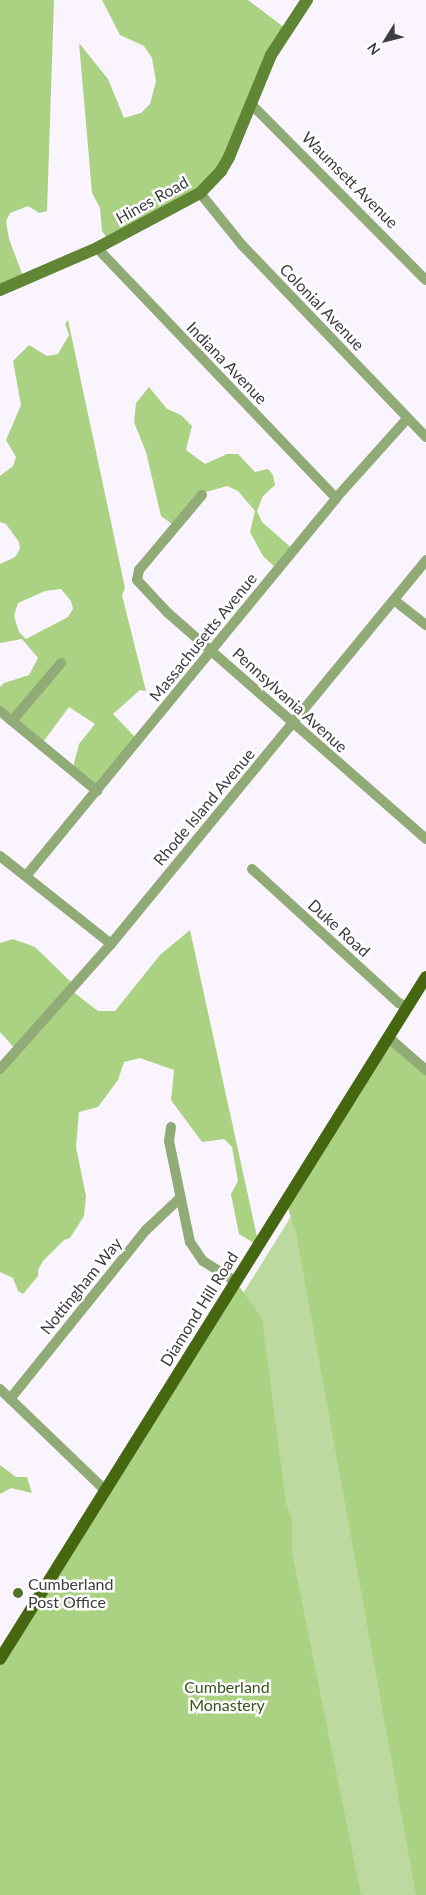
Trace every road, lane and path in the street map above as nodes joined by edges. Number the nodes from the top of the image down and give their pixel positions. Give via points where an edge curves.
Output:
1 (307, 0) edge
2 (251, 104) junction
3 (200, 193) junction
4 (97, 248) junction
5 (426, 280) edge
6 (0, 290) edge
7 (407, 419) junction
8 (426, 437) edge
9 (202, 494) dead end
10 (336, 498) junction
11 (426, 560) edge
12 (394, 600) junction
13 (426, 625) edge
14 (212, 651) junction
15 (61, 663) dead end
16 (0, 711) edge
17 (12, 721) junction
18 (292, 722) junction
19 (97, 791) junction
20 (426, 839) edge
21 (0, 856) edge
22 (252, 869) dead end
23 (26, 876) junction
24 (111, 944) junction
25 (426, 977) edge
26 (408, 1007) junction
27 (389, 1038) junction
28 (0, 1069) edge
29 (426, 1070) edge
30 (172, 1127) dead end
31 (180, 1198) junction
32 (236, 1282) junction
33 (0, 1389) edge
34 (10, 1399) junction
35 (104, 1489) junction
36 (0, 1659) edge

1 - 2 street, Hines Road via 271,55
2 - 3 street, Hines Road via 222,171
2 - 5 street, Waumsett Avenue
3 - 4 street, Hines Road
3 - 7 street, Colonial Avenue via 242,245
4 - 6 street, Hines Road
4 - 10 street, Indiana Avenue
7 - 8 street, Colonial Avenue
7 - 10 street, Massachusetts Avenue
9 - 14 street, Pennsylvania Avenue via 139,570 137,580 168,613
10 - 14 street, Massachusetts Avenue
11 - 12 street, Rhode Island Avenue
12 - 13 street
12 - 18 street, Rhode Island Avenue
14 - 18 street, Pennsylvania Avenue
14 - 19 street, Massachusetts Avenue
15 - 17 street
16 - 17 street
17 - 19 street
18 - 20 street, Pennsylvania Avenue
18 - 24 street, Rhode Island Avenue
19 - 23 street, Massachusetts Avenue
21 - 23 street
22 - 26 street, Duke Road via 399,1003
23 - 24 street
24 - 28 street, Rhode Island Avenue
25 - 26 main road, Diamond Hill Road
26 - 27 main road, Diamond Hill Road
27 - 29 street
27 - 32 main road, Diamond Hill Road
30 - 31 street via 170,1141
31 - 32 street via 196,1253
31 - 34 street, Nottingham Way via 146,1230
32 - 35 main road, Diamond Hill Road
33 - 34 street
34 - 35 street
35 - 36 main road, Diamond Hill Road

